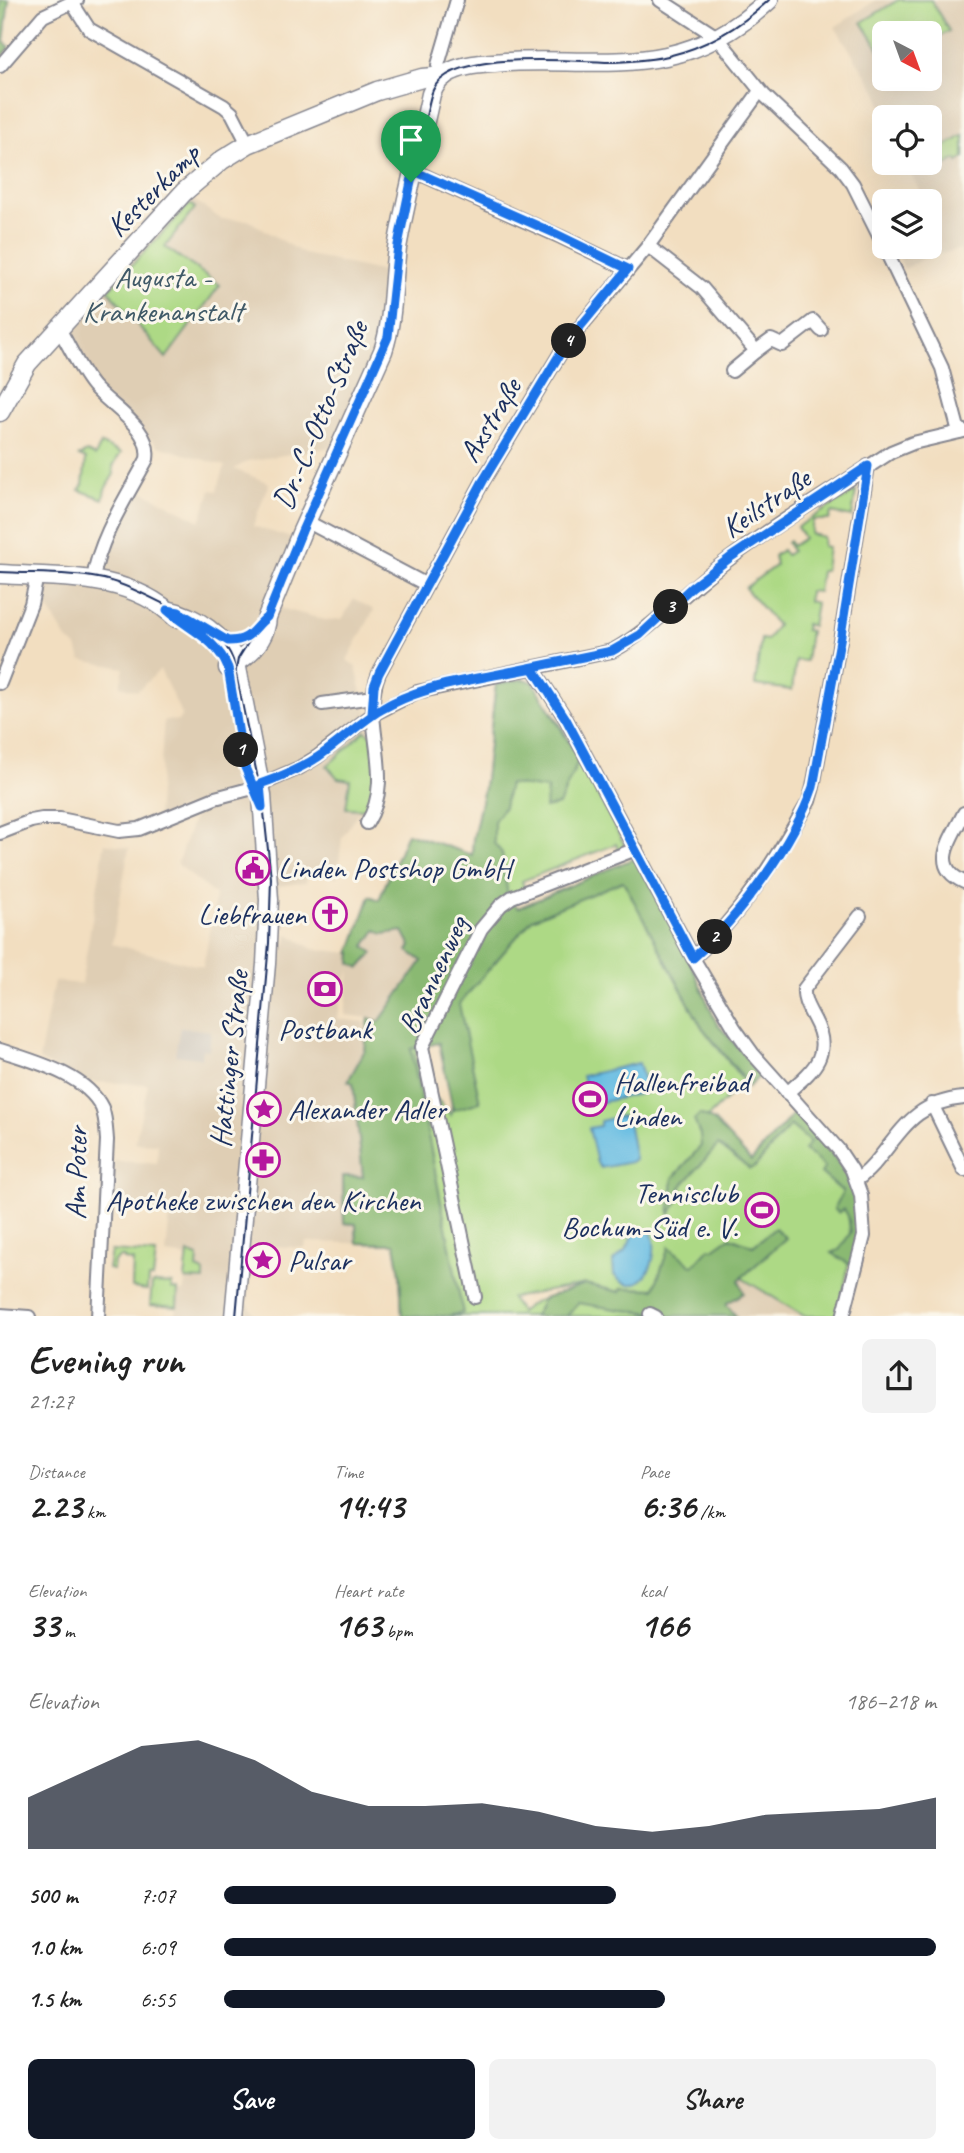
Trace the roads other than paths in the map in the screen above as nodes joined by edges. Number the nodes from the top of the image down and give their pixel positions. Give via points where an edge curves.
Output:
1 (457, 0) edge
2 (660, 0) edge
3 (769, 0) edge
4 (75, 2) edge
5 (717, 37) junction
6 (0, 66) edge
7 (444, 76) junction
8 (760, 91) junction
9 (248, 144) junction
10 (414, 171) junction
11 (872, 223) edge
12 (648, 246) junction
13 (890, 259) edge
14 (628, 269) junction
15 (59, 329) junction
16 (821, 330) dead end
17 (756, 351) junction
18 (732, 371) dead end
19 (0, 412) edge
20 (962, 432) edge
21 (868, 466) junction
22 (306, 521) junction
23 (0, 574) edge
24 (37, 576) junction
25 (93, 579) junction
26 (427, 585) junction
27 (167, 610) junction
28 (267, 617) junction
29 (253, 634) junction
30 (221, 638) junction
31 (233, 663) junction
32 (533, 668) junction
33 (0, 683) edge
34 (373, 697) junction
35 (322, 704) dead end
36 (372, 715) junction
37 (256, 786) junction
38 (964, 813) edge
39 (367, 823) dead end
40 (0, 833) edge
41 (636, 849) junction
42 (964, 883) edge
43 (860, 916) dead end
44 (693, 958) junction
45 (0, 1051) edge
46 (787, 1093) junction
47 (964, 1098) edge
48 (932, 1104) junction
49 (964, 1170) edge
50 (856, 1180) junction
51 (475, 1297) dead end
52 (98, 1316) edge
53 (234, 1316) edge
54 (843, 1316) edge

1 - 7 street via 438,65
2 - 5 street
3 - 5 street
4 - 6 street via 43,16
4 - 9 street via 89,29 224,106
5 - 7 street via 654,58 505,61 472,65
5 - 8 street
7 - 9 street, Kesterkamp via 377,91
7 - 10 street, Dr.-C.-Otto-Straße via 432,92
8 - 11 street via 846,174
8 - 12 street, Axstraße
9 - 15 street, Kesterkamp via 184,192
10 - 14 street
10 - 22 street, Dr.-C.-Otto-Straße via 398,245 388,337
12 - 14 street, Axstraße
12 - 17 street via 702,288
13 - 20 street via 942,368
14 - 26 street, Axstraße via 566,344
15 - 19 street, Kesterkamp via 27,364
15 - 25 street via 92,385 147,442 147,459 106,537
16 - 17 street via 813,321 782,345 771,340
17 - 18 street
20 - 21 street, Keilstraße via 900,447
21 - 32 street, Keilstraße via 714,569 635,639 612,651
21 - 44 street via 813,787 754,890
22 - 26 street
22 - 28 street, Dr.-C.-Otto-Straße
23 - 24 street, Hattinger Straße
24 - 25 street, Hattinger Straße
24 - 33 street
25 - 27 street, Hattinger Straße via 122,587
26 - 34 street, Axstraße via 379,673
27 - 30 street, Hattinger Straße via 179,612
27 - 31 street, Hattinger Straße
28 - 29 street, Dr.-C.-Otto-Straße
28 - 31 street, Dr.-C.-Otto-Straße via 266,628 248,653
29 - 30 street via 234,641
29 - 31 street, Dr.-C.-Otto-Straße
30 - 31 street, Hattinger Straße
31 - 37 street, Hattinger Straße via 237,733 244,765
32 - 36 street, Keilstraße via 417,692
32 - 41 street
34 - 35 street
34 - 36 street, Axstraße
36 - 37 street, Keilstraße via 317,757
36 - 39 street via 379,782 375,811
37 - 40 street, Keilstraße via 130,831 56,819 31,821
37 - 53 street, Hattinger Straße via 268,861 268,942
38 - 42 street via 944,859 949,873
41 - 44 street
41 - 51 street, Brannenweg via 501,905 481,929 422,1047
43 - 46 street via 804,989 822,1050 813,1069
44 - 46 street via 735,1029
45 - 52 street, Am Poter via 76,1080 104,1113 107,1140
46 - 50 street via 838,1149
47 - 48 street
48 - 49 street
48 - 50 street via 910,1120
50 - 54 street via 864,1209 864,1236

